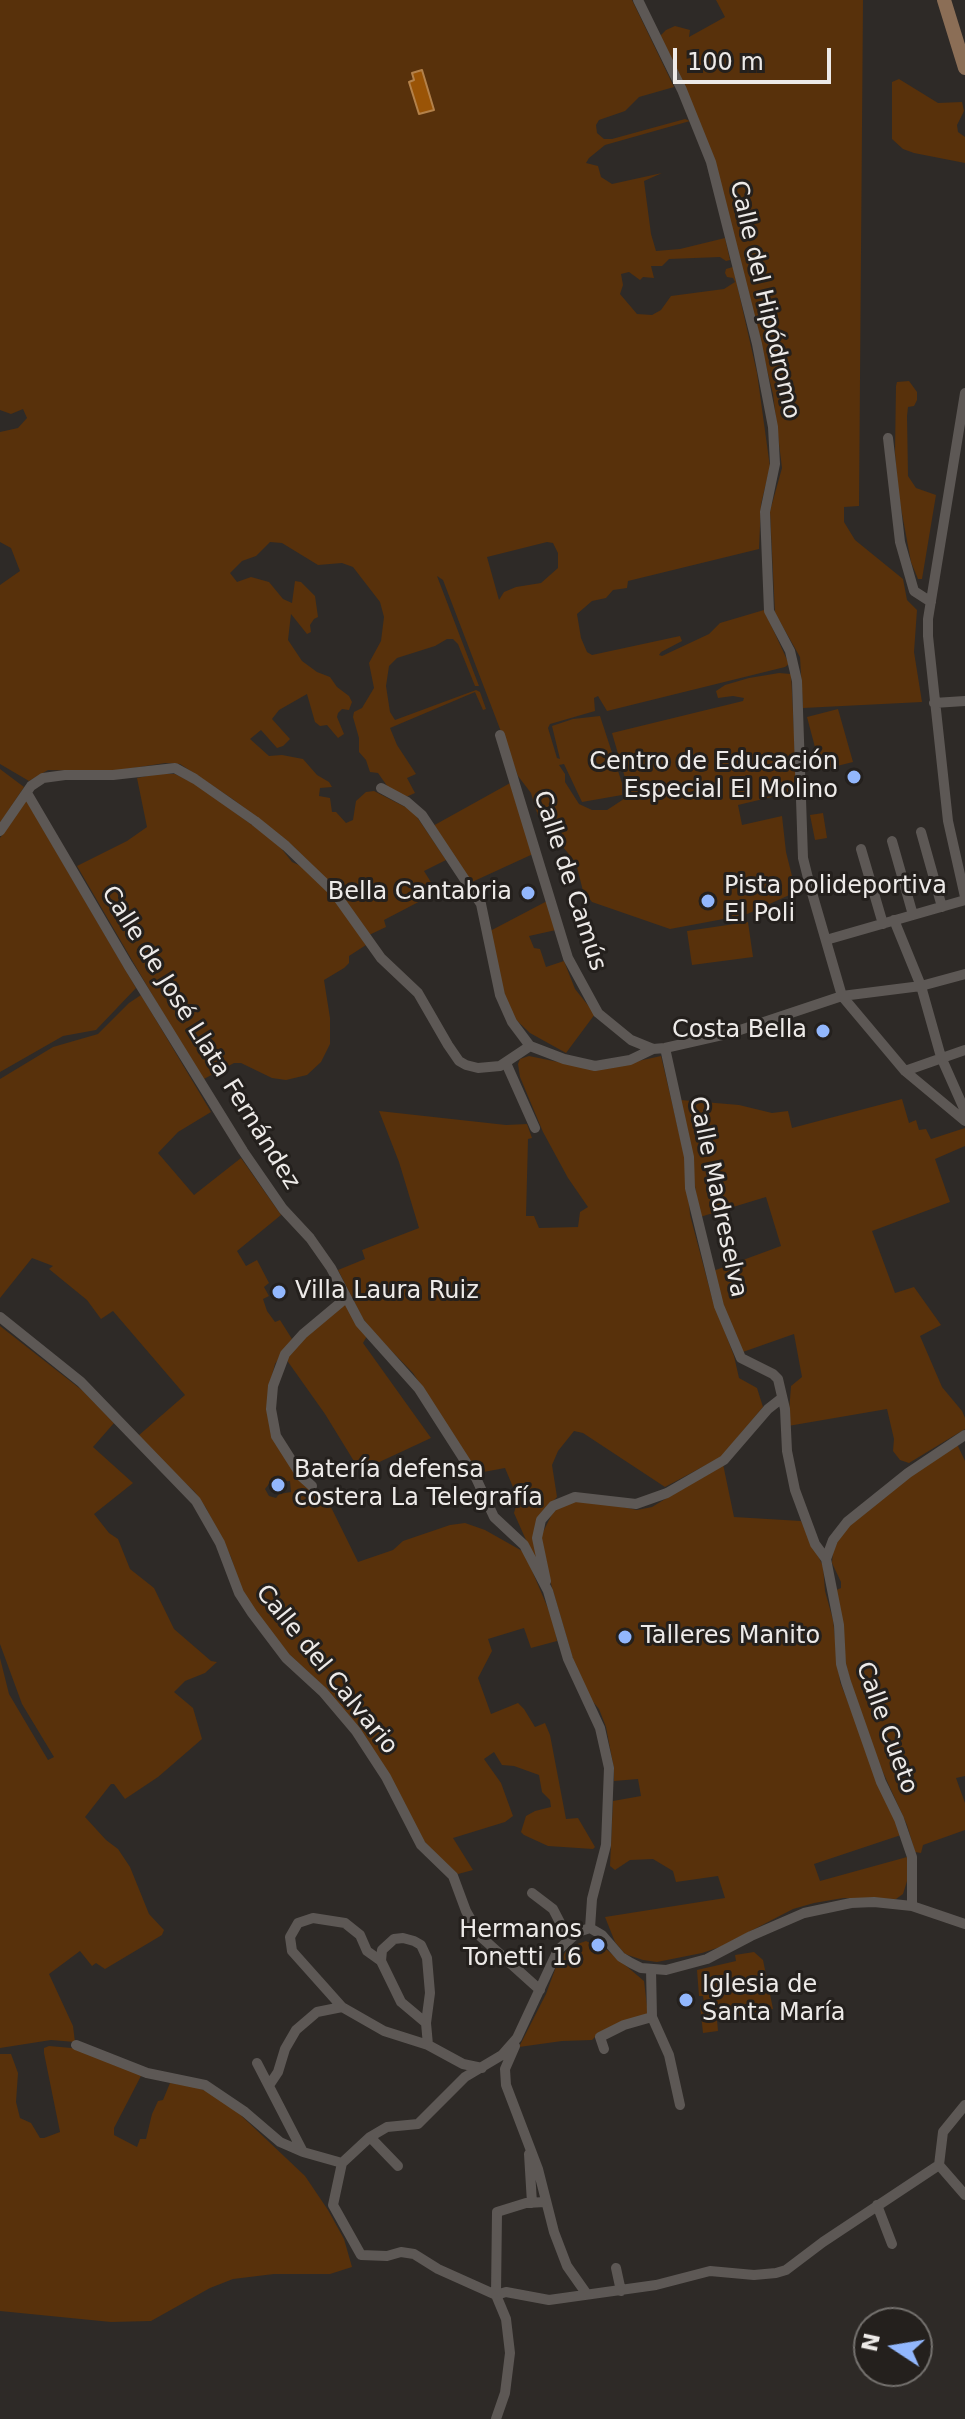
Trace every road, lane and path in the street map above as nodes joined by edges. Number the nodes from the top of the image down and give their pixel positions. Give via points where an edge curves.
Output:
1 (638, 0) edge
2 (944, 0) edge
3 (965, 68) edge
4 (965, 393) edge
5 (888, 438) dead end
6 (931, 602) junction
7 (965, 701) edge
8 (934, 703) junction
9 (500, 735) dead end
10 (381, 788) dead end
11 (27, 793) junction
12 (0, 831) edge
13 (921, 832) dead end
14 (892, 841) dead end
15 (861, 849) dead end
16 (960, 854) edge
17 (965, 898) edge
18 (942, 907) junction
19 (913, 915) junction
20 (889, 922) junction
21 (826, 940) junction
22 (965, 974) edge
23 (921, 986) junction
24 (842, 996) junction
25 (530, 1046) junction
26 (665, 1048) junction
27 (653, 1049) junction
28 (965, 1050) edge
29 (941, 1057) junction
30 (506, 1063) junction
31 (905, 1071) junction
32 (965, 1111) edge
33 (965, 1121) edge
34 (535, 1128) dead end
35 (346, 1298) junction
36 (0, 1317) edge
37 (782, 1398) junction
38 (965, 1435) edge
39 (312, 1486) dead end
40 (826, 1559) junction
41 (548, 1591) junction
42 (532, 1893) dead end
43 (912, 1906) junction
44 (965, 1924) edge
45 (590, 1928) junction
46 (568, 1938) junction
47 (381, 1961) junction
48 (651, 1969) junction
49 (540, 1990) junction
50 (342, 2007) junction
51 (652, 2017) junction
52 (426, 2023) junction
53 (516, 2040) junction
54 (76, 2045) dead end
55 (428, 2045) junction
56 (604, 2049) dead end
57 (257, 2063) dead end
58 (482, 2068) junction
59 (196, 2073) dead end
60 (270, 2084) junction
61 (205, 2085) junction
62 (680, 2105) dead end
63 (965, 2105) edge
64 (370, 2137) junction
65 (529, 2144) junction
66 (303, 2152) junction
67 (342, 2163) junction
68 (939, 2165) junction
69 (398, 2166) dead end
70 (965, 2195) edge
71 (545, 2202) junction
72 (532, 2203) junction
73 (877, 2205) junction
74 (892, 2244) dead end
75 (616, 2268) dead end
76 (621, 2291) junction
77 (586, 2293) junction
78 (496, 2295) junction
79 (496, 2419) edge

1 - 21 street, Calle del Hipódromo via 711,162 757,344 775,446 765,512 769,611 795,662 803,858
2 - 3 street
4 - 6 street
5 - 6 street via 900,542 914,591
6 - 8 street via 928,636
7 - 8 street
8 - 16 street
9 - 27 street, Calle de Camús via 574,972 598,1013 631,1040
10 - 25 street via 422,815 481,904 500,995
11 - 12 street
11 - 30 street via 53,776 182,771 269,832 334,892 381,958 418,993 459,1061 478,1068
11 - 35 street, Calle de José Llata Fernández via 243,1151 310,1238
13 - 18 street
14 - 19 street
15 - 20 street
16 - 17 street
17 - 18 street
18 - 19 street
19 - 20 street
20 - 21 street
20 - 23 street
21 - 24 street, Calle del Hipódromo
22 - 23 street
23 - 24 street
23 - 29 street
24 - 26 street via 731,1033
24 - 31 street
25 - 27 street via 595,1066 630,1060
25 - 30 street
26 - 27 street
26 - 37 street, Calle Madreselva via 689,1157 690,1188 719,1306 741,1358 773,1374
28 - 29 street
29 - 31 street
29 - 32 street
30 - 34 street
31 - 33 street
35 - 39 street via 285,1354 273,1386 276,1436
35 - 41 street, Calle de José Llata Fernández via 419,1389 476,1478 494,1517 524,1545
36 - 49 street, Calle del Calvario via 81,1382 196,1501 252,1613 364,1742 421,1845 453,1876 480,1936
37 - 40 street, Calle Madreselva via 795,1490
37 - 41 street via 724,1460 667,1493 636,1504 575,1497 546,1511 537,1538
38 - 40 street via 847,1522
40 - 43 street, Calle Cueto via 846,1682 912,1857
41 - 45 street, Calle de José Llata Fernández via 568,1659 600,1728 609,1768 606,1845
42 - 46 street via 553,1909
43 - 44 street
43 - 48 street via 874,1902 828,1907 771,1926 707,1959
45 - 46 street
45 - 48 street via 621,1957
46 - 49 street
47 - 50 street via 345,1923 313,1918 298,1923 290,1937 292,1951
47 - 52 street via 401,2002
47 - 52 street via 382,1950 394,1939 421,1945 429,1975
48 - 51 street
49 - 53 street
50 - 55 street via 384,2031
50 - 60 street via 317,2012 296,2030
51 - 56 street via 600,2037
51 - 62 street via 669,2055
52 - 55 street
53 - 58 street
53 - 65 street via 505,2069 506,2085
54 - 61 street via 147,2073
55 - 58 street
57 - 60 street
58 - 64 street via 465,2077 418,2124 387,2127
59 - 61 street
60 - 66 street
61 - 66 street via 280,2142
63 - 68 street via 943,2132
64 - 67 street
64 - 69 street
65 - 71 street
65 - 72 street
66 - 67 street
67 - 78 street via 333,2205 361,2255 414,2254
68 - 70 street
68 - 73 street
71 - 72 street
71 - 77 street via 567,2266
72 - 78 street via 497,2212
73 - 74 street
73 - 76 street via 786,2270 764,2275 710,2271
75 - 76 street
76 - 77 street
77 - 78 street via 549,2300
78 - 79 street via 506,2319 510,2353

